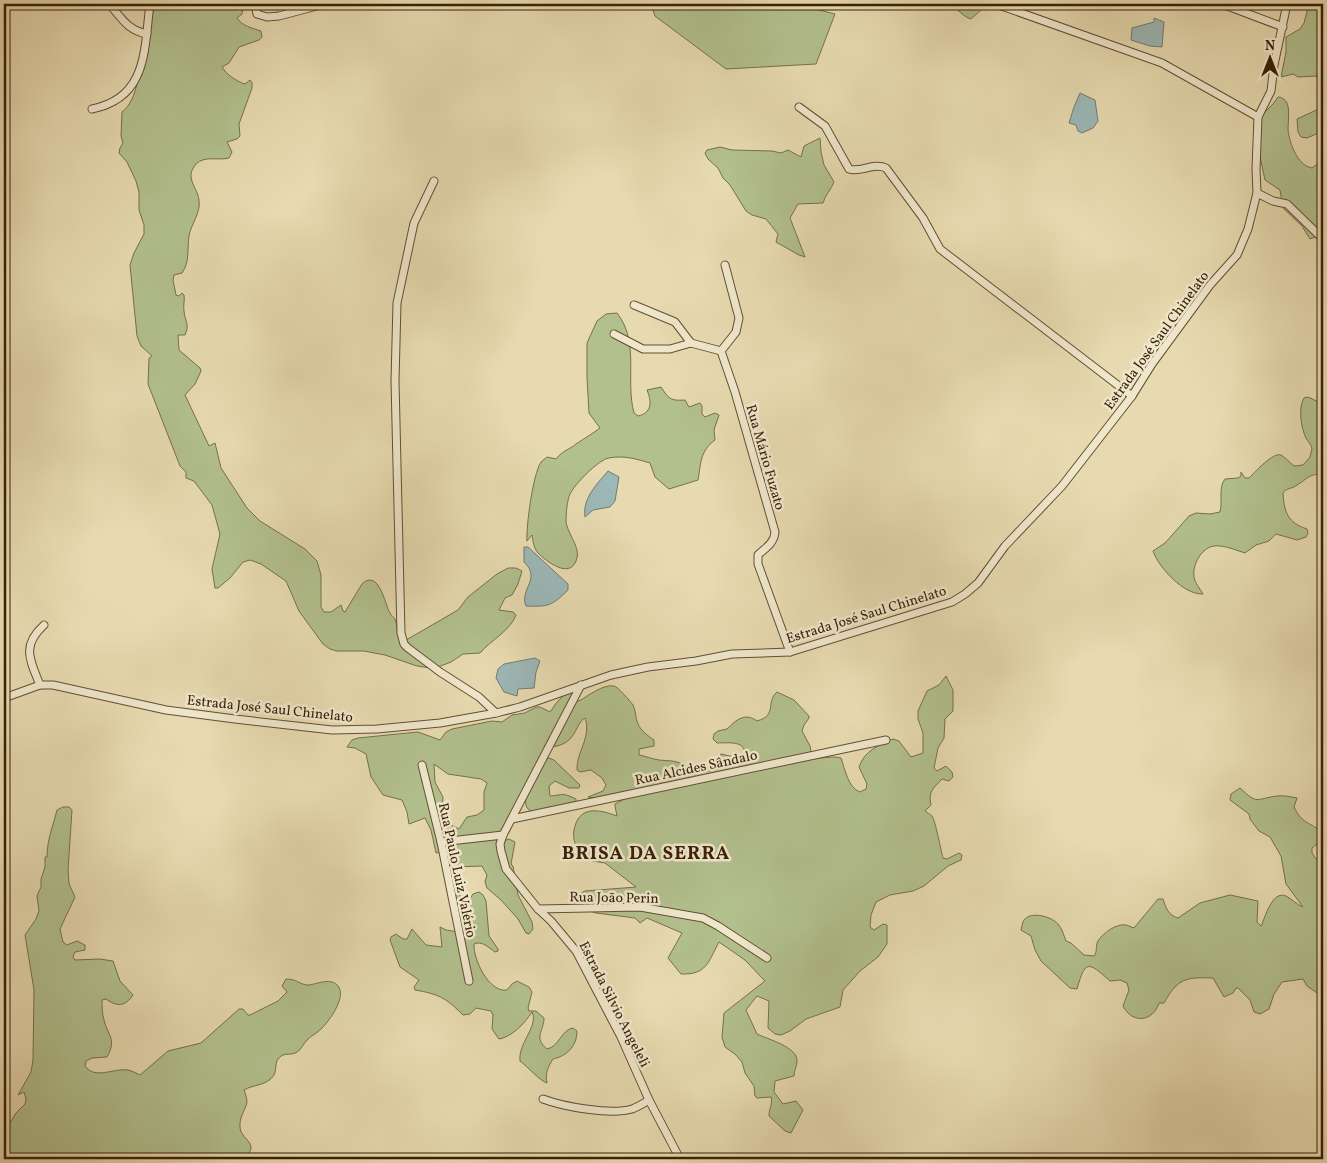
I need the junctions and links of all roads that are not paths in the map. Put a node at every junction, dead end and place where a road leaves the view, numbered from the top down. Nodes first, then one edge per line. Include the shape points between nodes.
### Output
1 (109, 4) edge
2 (150, 4) edge
3 (255, 4) edge
4 (324, 4) edge
5 (996, 4) edge
6 (1222, 4) edge
7 (1287, 4) edge
8 (1283, 27) junction
9 (147, 34) junction
10 (799, 107) dead end
11 (92, 109) dead end
12 (1258, 117) junction
13 (434, 181) dead end
14 (1257, 194) junction
15 (1323, 239) edge
16 (725, 265) dead end
17 (634, 305) dead end
18 (614, 334) dead end
19 (691, 343) junction
20 (721, 350) junction
21 (1132, 396) junction
22 (44, 625) dead end
23 (790, 652) junction
24 (40, 685) junction
25 (581, 685) junction
26 (4, 698) edge
27 (496, 713) junction
28 (886, 740) dead end
29 (422, 765) dead end
30 (512, 819) junction
31 (503, 835) junction
32 (441, 842) junction
33 (538, 909) junction
34 (767, 958) dead end
35 (469, 981) dead end
36 (544, 1099) dead end
37 (650, 1100) junction
38 (680, 1159) edge

1 - 9 street via 126,26
2 - 9 street
3 - 4 street via 257,14 267,17
5 - 12 street via 1162,63
6 - 8 street
7 - 8 street, Estrada José Saul Chinelato
8 - 12 street, Estrada José Saul Chinelato via 1271,91
9 - 11 street via 136,82 124,95 106,106
10 - 21 street via 825,126 849,169 886,168 923,218 940,249
12 - 14 street, Estrada José Saul Chinelato
13 - 27 street via 414,224 397,303 395,381 401,633 408,648 479,697
14 - 15 street via 1287,204
14 - 21 street, Estrada José Saul Chinelato via 1237,255 1210,285
16 - 20 street via 739,318 736,332
17 - 19 street via 675,322
18 - 19 street via 644,349 670,350
19 - 20 street
20 - 23 street, Rua Mário Fuzato via 775,532 770,544 758,555 758,564
21 - 23 street, Estrada José Saul Chinelato via 1062,486 1005,546 978,583 964,594 952,602
22 - 24 street via 28,649
23 - 25 street, Estrada José Saul Chinelato via 732,654 648,667
24 - 26 street, Estrada José Saul Chinelato
24 - 27 street, Estrada José Saul Chinelato via 63,686 166,710 332,730 431,724
25 - 27 street, Estrada José Saul Chinelato
25 - 30 street, Estrada Silvio Angeleli
28 - 30 street, Rua Alcides Sândalo
29 - 32 street, Rua Paulo Luiz Valério
30 - 31 street, Estrada Silvio Angeleli
31 - 32 street
31 - 33 street, Estrada Silvio Angeleli via 500,844 506,869
32 - 35 street, Rua Paulo Luiz Valério
33 - 34 street, Rua João Perin via 640,908 704,918
33 - 37 street, Estrada Silvio Angeleli via 576,950
36 - 37 street via 570,1107 612,1110 632,1109
37 - 38 street, Estrada Silvio Angeleli

